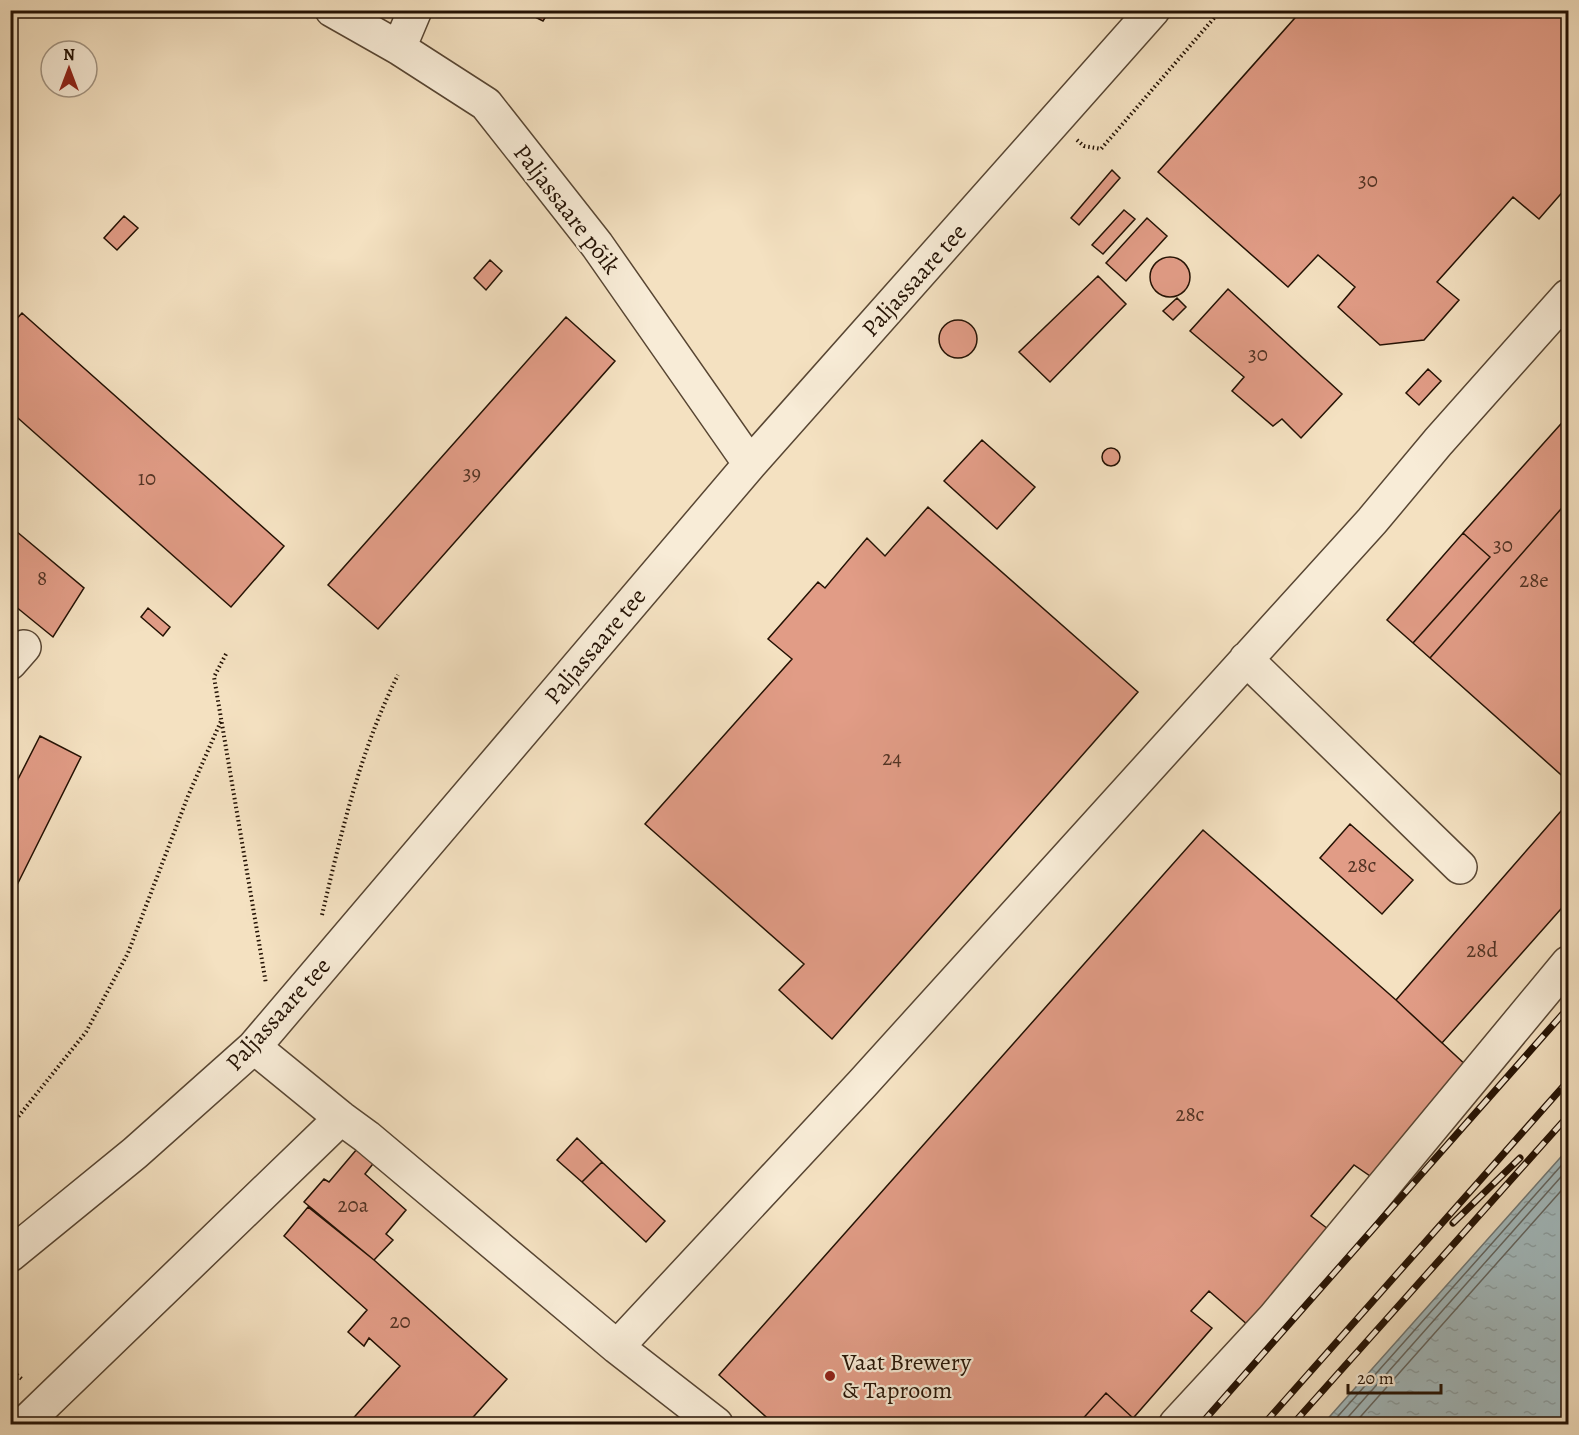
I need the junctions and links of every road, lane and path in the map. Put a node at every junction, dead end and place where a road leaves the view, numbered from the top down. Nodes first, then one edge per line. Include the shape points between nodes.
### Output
1 (332, 10) edge
2 (415, 10) edge
3 (1154, 10) edge
4 (1221, 10) edge
5 (399, 48) junction
6 (1055, 121) junction
7 (1569, 296) edge
8 (750, 464) junction
9 (226, 654) dead end
10 (1246, 659) junction
11 (398, 675) dead end
12 (221, 721) junction
13 (1460, 867) dead end
14 (321, 919) dead end
15 (1569, 963) edge
16 (267, 987) dead end
17 (254, 1047) junction
18 (341, 1118) junction
19 (10, 1127) edge
20 (10, 1255) edge
21 (617, 1347) junction
22 (24, 1425) edge
23 (716, 1425) edge
24 (1176, 1425) edge

1 - 5 street, Paljassaare põik
2 - 5 street
3 - 6 street, Paljassaare tee
4 - 6 path via 1101,149 1084,146
5 - 8 street, Paljassaare põik via 486,104 597,245
6 - 8 street, Paljassaare tee
7 - 10 street
8 - 17 street, Paljassaare tee
9 - 12 path via 214,677
10 - 13 street
10 - 21 street via 862,1084
11 - 14 path via 382,706 344,820
12 - 16 path
12 - 19 path via 128,953 86,1032
15 - 24 street via 1274,1318
17 - 18 street
17 - 20 street, Paljassaare tee via 135,1154
18 - 21 street
18 - 22 street
21 - 23 street

